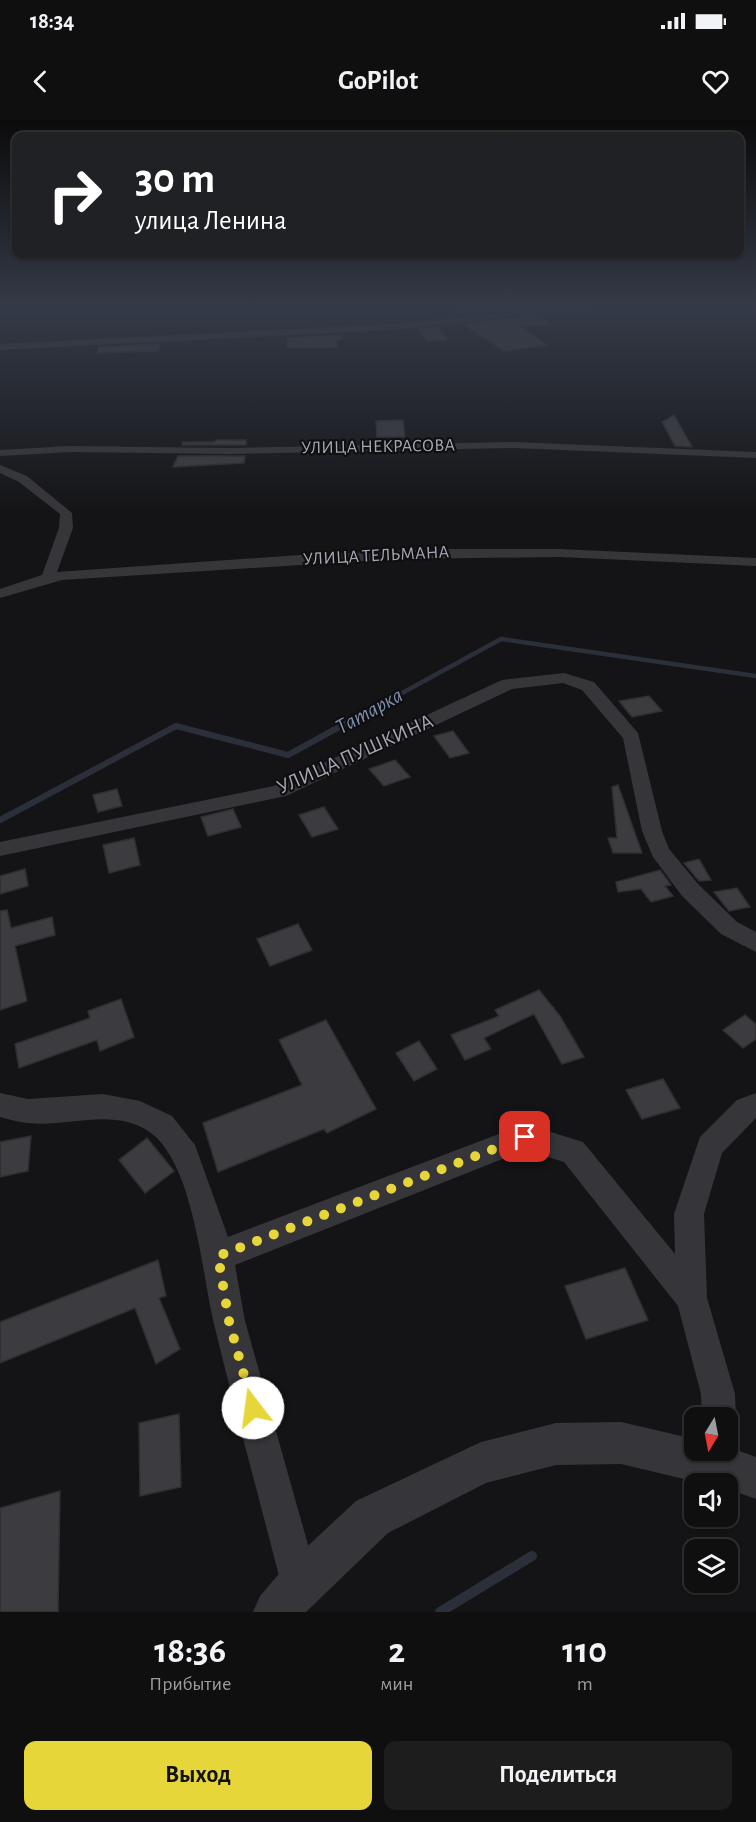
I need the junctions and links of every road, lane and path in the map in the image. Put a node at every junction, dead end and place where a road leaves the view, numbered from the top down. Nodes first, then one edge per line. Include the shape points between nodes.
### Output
1 (0, 453) edge
2 (756, 455) edge
3 (0, 469) edge
4 (756, 562) edge
5 (48, 578) junction
6 (0, 594) edge
7 (0, 849) edge
8 (756, 943) edge
9 (0, 1105) edge
10 (756, 1105) edge
11 (218, 1256) junction
12 (691, 1298) junction
13 (719, 1407) edge
14 (733, 1465) edge
15 (288, 1598) edge

1 - 2 street, УЛИЦА НЕКРАСОВА via 514,445
3 - 5 street via 23,478 66,513 66,528
4 - 5 street, УЛИЦА ТЕЛЬМАНА via 616,554 444,553 224,563
5 - 6 street, УЛИЦА ТЕЛЬМАНА
7 - 8 street, УЛИЦА ПУШКИНА via 279,791 508,684 564,678 588,686 632,737 660,852 690,890 729,928
9 - 11 street via 28,1111 103,1106 140,1113 162,1125 185,1154
10 - 12 street via 746,1109 710,1146 689,1214
11 - 12 street via 525,1137 573,1151
11 - 15 street
12 - 13 street
14 - 15 street via 621,1443 556,1444 481,1463 372,1517

